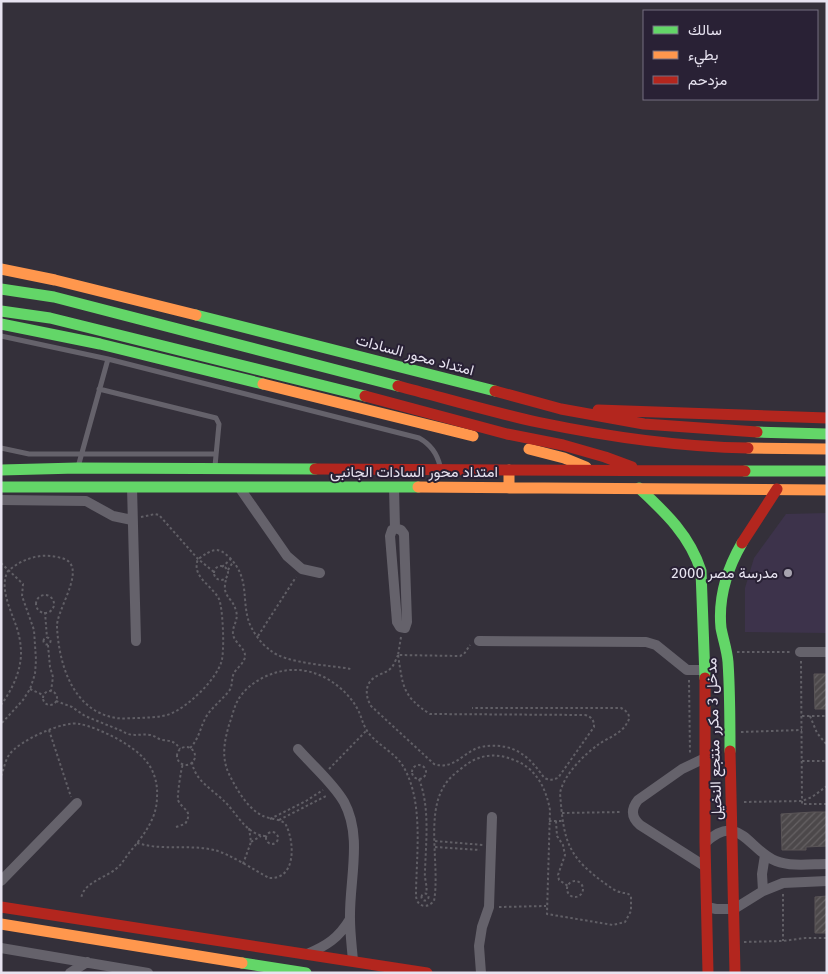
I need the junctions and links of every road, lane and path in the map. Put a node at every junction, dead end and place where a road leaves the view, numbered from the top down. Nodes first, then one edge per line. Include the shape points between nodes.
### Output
1 (1, 269) edge
2 (1, 290) edge
3 (1, 311) edge
4 (1, 324) edge
5 (1, 336) edge
6 (108, 359) junction
7 (99, 389) junction
8 (561, 410) junction
9 (827, 418) edge
10 (827, 434) edge
11 (1, 448) edge
12 (827, 449) edge
13 (81, 453) junction
14 (216, 454) junction
15 (77, 468) junction
16 (214, 469) junction
17 (1, 470) edge
18 (440, 470) junction
19 (509, 470) junction
20 (594, 471) junction
21 (642, 471) junction
22 (827, 472) edge
23 (132, 486) junction
24 (1, 487) edge
25 (238, 487) junction
26 (394, 487) junction
27 (509, 488) junction
28 (639, 488) junction
29 (777, 489) junction
30 (827, 490) edge
31 (1, 500) edge
32 (132, 520) junction
33 (1, 563) edge
34 (222, 567) junction
35 (302, 569) junction
36 (227, 571) junction
37 (214, 572) junction
38 (320, 573) dead end
39 (227, 576) junction
40 (703, 608) junction
41 (721, 608) junction
42 (45, 612) junction
43 (402, 628) joint
44 (258, 636) dead end
45 (47, 638) junction
46 (136, 641) dead end
47 (479, 641) joint
48 (48, 645) junction
49 (727, 652) junction
50 (800, 652) junction
51 (827, 652) edge
52 (398, 655) junction
53 (682, 667) junction
54 (705, 670) junction
55 (30, 689) junction
56 (51, 691) junction
57 (43, 695) junction
58 (56, 701) junction
59 (472, 708) dead end
60 (801, 716) junction
61 (810, 716) junction
62 (827, 716) edge
63 (1, 724) edge
64 (49, 730) junction
65 (802, 730) junction
66 (366, 731) junction
67 (730, 733) junction
68 (827, 745) edge
69 (190, 748) junction
70 (180, 749) junction
71 (298, 749) dead end
72 (704, 758) junction
73 (827, 761) edge
74 (192, 762) junction
75 (802, 762) junction
76 (183, 764) junction
77 (690, 764) junction
78 (1, 776) edge
79 (322, 776) junction
80 (419, 779) junction
81 (827, 786) edge
82 (334, 788) junction
83 (306, 801) junction
84 (802, 801) junction
85 (731, 802) junction
86 (77, 803) joint
87 (827, 804) edge
88 (308, 805) junction
89 (632, 812) junction
90 (562, 813) junction
91 (492, 817) dead end
92 (270, 819) junction
93 (278, 820) junction
94 (548, 821) junction
95 (556, 821) junction
96 (562, 821) junction
97 (176, 827) dead end
98 (249, 828) junction
99 (733, 831) junction
100 (262, 836) junction
101 (266, 836) junction
102 (435, 841) junction
103 (251, 842) junction
104 (138, 843) junction
105 (705, 843) junction
106 (435, 847) junction
107 (491, 848) junction
108 (765, 855) junction
109 (243, 864) junction
110 (827, 864) edge
111 (706, 867) junction
112 (1, 881) edge
113 (827, 881) edge
114 (783, 883) junction
115 (568, 886) junction
116 (763, 892) junction
117 (426, 894) junction
118 (81, 899) dead end
119 (425, 901) junction
120 (546, 906) junction
121 (1, 907) edge
122 (424, 907) junction
123 (489, 907) junction
124 (707, 907) junction
125 (734, 909) junction
126 (61, 916) junction
127 (350, 920) junction
128 (1, 924) edge
129 (58, 934) junction
130 (827, 938) edge
131 (784, 941) junction
132 (734, 942) junction
133 (1, 948) edge
134 (306, 954) junction
135 (87, 962) junction
136 (353, 962) junction
137 (274, 970) edge
138 (70, 973) edge
139 (148, 973) edge
140 (306, 973) edge
141 (426, 973) edge
142 (481, 973) edge
143 (708, 973) edge
144 (735, 973) edge

1 - 8 main road, امتداد محور السادات via 412,369
2 - 12 main road via 54,297 537,422 626,437 736,448
3 - 21 main road via 50,318 367,396 605,457
4 - 20 main road via 100,344 551,455
5 - 6 lane
6 - 7 lane
6 - 18 lane via 419,438 435,452
7 - 13 lane
7 - 14 lane via 214,416 219,424
8 - 9 main road
8 - 10 main road, امتداد محور السادات via 644,424
11 - 13 lane via 29,454
13 - 14 lane
13 - 15 lane
14 - 16 lane
15 - 16 main road
15 - 17 main road
16 - 18 main road
18 - 19 main road
19 - 20 main road
19 - 27 main road
20 - 21 main road
21 - 22 main road
23 - 24 main road, امتداد محور السادات الجانبى
23 - 25 main road, امتداد محور السادات الجانبى
23 - 32 street
25 - 26 main road, امتداد محور السادات الجانبى
25 - 35 street via 283,550
26 - 27 main road, امتداد محور السادات الجانبى
26 - 43 street via 395,528 404,534 408,622
27 - 28 main road, امتداد محور السادات الجانبى
28 - 29 main road, امتداد محور السادات الجانبى
28 - 40 main road via 668,515 690,544 698,560
29 - 30 main road, امتداد محور السادات الجانبى
29 - 41 main road, مدخل 3 مكرر منتجع النخيل via 734,555 726,574
31 - 32 street via 86,501 113,516
32 - 37 path via 159,515
32 - 46 street
33 - 55 path via 23,584 22,596 34,630 36,660
34 - 36 path
34 - 36 path via 232,560
34 - 37 path
35 - 38 street
35 - 44 path
36 - 39 path
37 - 39 path via 217,579
39 - 69 path via 225,592 237,615 233,634 245,656 233,675 229,691 212,707
40 - 41 main road
40 - 54 main road
41 - 49 main road, مدخل 3 مكرر منتجع النخيل via 722,634
42 - 42 path via 53,609 54,601 49,595 36,599 35,606 40,612
42 - 45 path
43 - 52 path
45 - 48 path via 50,641
45 - 48 path via 44,642
47 - 52 path via 473,642 460,656
47 - 53 street via 646,642
48 - 56 path via 53,677
49 - 50 path
49 - 67 main road, مدخل 3 مكرر منتجع النخيل
50 - 51 street
50 - 60 path
52 - 52 path via 390,670 370,681 366,698 370,706 434,764 453,764 477,748 506,747 531,760 543,777 553,780 558,778 594,727 594,721 585,715 430,714 411,699 404,688
53 - 54 street
53 - 77 path via 688,678
54 - 72 main road
55 - 57 path
55 - 63 path
56 - 57 path
56 - 58 path via 56,695
57 - 58 path via 45,704 51,705
58 - 70 path via 127,734 169,740
59 - 90 path via 626,710 628,722 580,762 561,786
60 - 61 path
60 - 65 path
61 - 62 path
61 - 68 path via 817,733
64 - 78 path via 21,743 9,754
64 - 86 path via 68,792
64 - 104 path via 79,723 112,736 145,759 152,771 158,796 152,821
65 - 67 path
65 - 75 path
66 - 79 path
66 - 92 path via 352,699 323,676 308,671 282,671 257,681 246,690 238,700 225,739 225,764 248,805
66 - 122 path via 402,764 413,792 417,821 416,901
67 - 85 main road, مدخل 3 مكرر منتجع النخيل
69 - 70 path
69 - 74 path via 194,755
70 - 76 path via 177,759
71 - 79 street
72 - 77 street
72 - 105 main road
73 - 75 path
74 - 76 path
74 - 98 path via 198,777
75 - 84 path
76 - 97 path via 177,797 188,815 185,824
77 - 89 street via 638,800
79 - 82 street
80 - 80 path via 426,773 424,767 416,765 412,770 413,776
80 - 117 path via 426,806
81 - 84 path
82 - 83 path
82 - 88 path
82 - 127 street via 348,811 353,838
83 - 88 path
83 - 92 path
84 - 85 path
84 - 87 path via 802,804
85 - 99 main road, مدخل 3 مكرر منتجع النخيل
86 - 112 street
88 - 93 path
89 - 90 path
89 - 111 street via 640,825
90 - 96 path
91 - 107 street
92 - 93 path
93 - 109 path via 286,824 291,843 289,869 278,879 269,878
94 - 95 path
94 - 102 path via 548,798 537,777 507,757 485,755 462,768 443,787 436,807
94 - 120 path
95 - 96 path
95 - 115 path via 557,836 565,855 558,875 559,880
96 - 120 path via 568,842 579,862 619,892 629,894 631,910 625,922 613,925 547,914
98 - 100 path
98 - 103 path
99 - 105 street via 717,834
99 - 108 street via 743,834
99 - 125 main road, مدخل 3 مكرر منتجع النخيل
100 - 101 path
100 - 103 path
101 - 101 path via 266,841 271,844 278,840 273,832
102 - 106 path
102 - 107 path
103 - 109 path
104 - 109 path via 162,848 215,850
104 - 118 path via 117,868 86,888
105 - 111 main road
106 - 107 path
106 - 122 path via 434,901
107 - 123 street
108 - 110 street via 783,863
108 - 116 street
111 - 124 main road
113 - 114 street
114 - 116 street
114 - 131 path
115 - 115 path via 572,896 578,897 583,890 577,882
116 - 125 street
117 - 119 path via 428,899
117 - 119 path via 422,897
119 - 122 path
120 - 123 path
121 - 126 main road
123 - 142 street via 480,937
124 - 125 street
124 - 143 main road
125 - 132 main road, مدخل 3 مكرر منتجع النخيل
126 - 129 main road
126 - 134 main road
127 - 134 street via 344,930 324,947
127 - 136 street
128 - 129 main road
129 - 137 main road
130 - 131 path
131 - 132 path
132 - 144 main road, مدخل 3 مكرر منتجع النخيل
133 - 135 street
134 - 136 main road
135 - 138 street
135 - 139 street
136 - 141 main road
137 - 140 main road

